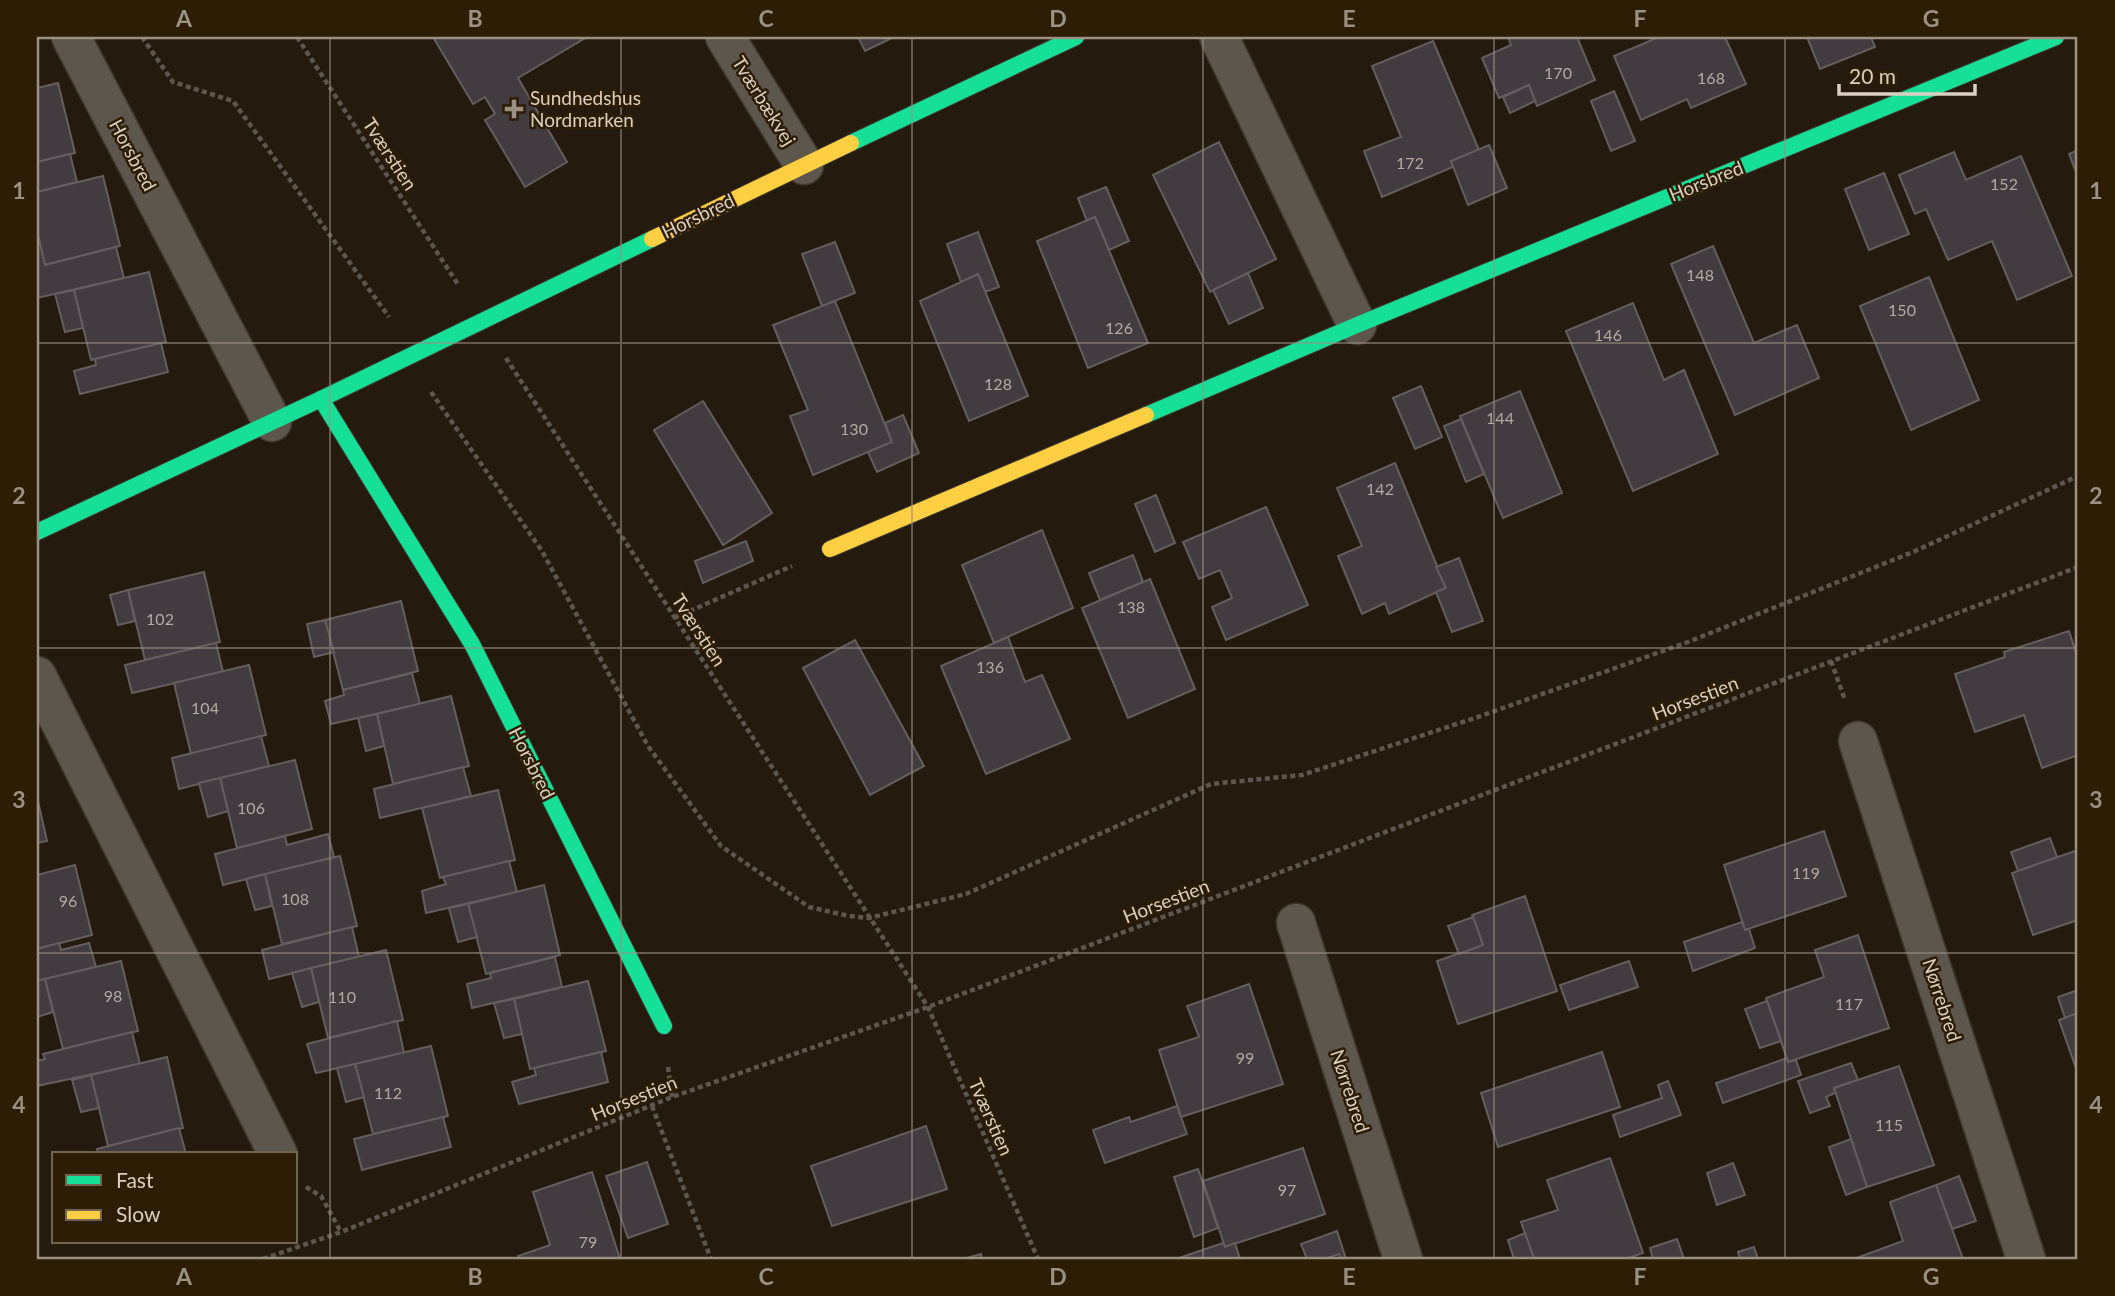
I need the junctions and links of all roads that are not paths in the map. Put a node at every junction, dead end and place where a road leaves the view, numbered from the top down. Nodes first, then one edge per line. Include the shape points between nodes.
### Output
1 (71, 37) edge
2 (725, 37) edge
3 (1076, 37) edge
4 (1219, 37) edge
5 (2056, 37) edge
6 (804, 165) junction
7 (1356, 325) junction
8 (321, 399) junction
9 (272, 422) junction
10 (37, 532) edge
11 (830, 549) road end
12 (37, 676) edge
13 (1858, 741) dead end
14 (1296, 923) dead end
15 (664, 1026) dead end
16 (277, 1152) edge
17 (1403, 1259) edge
18 (2026, 1259) edge

1 - 9 street, Horsbred
2 - 6 street, Tværbækvej
3 - 6 street, Horsbred
4 - 7 street
5 - 7 street, Horsbred
6 - 8 street, Horsbred
7 - 11 street, Horsbred
8 - 9 street, Horsbred
8 - 15 street, Horsbred via 472,644
9 - 10 street, Horsbred
12 - 16 street
13 - 18 street, Nørrebred
14 - 17 street, Nørrebred

